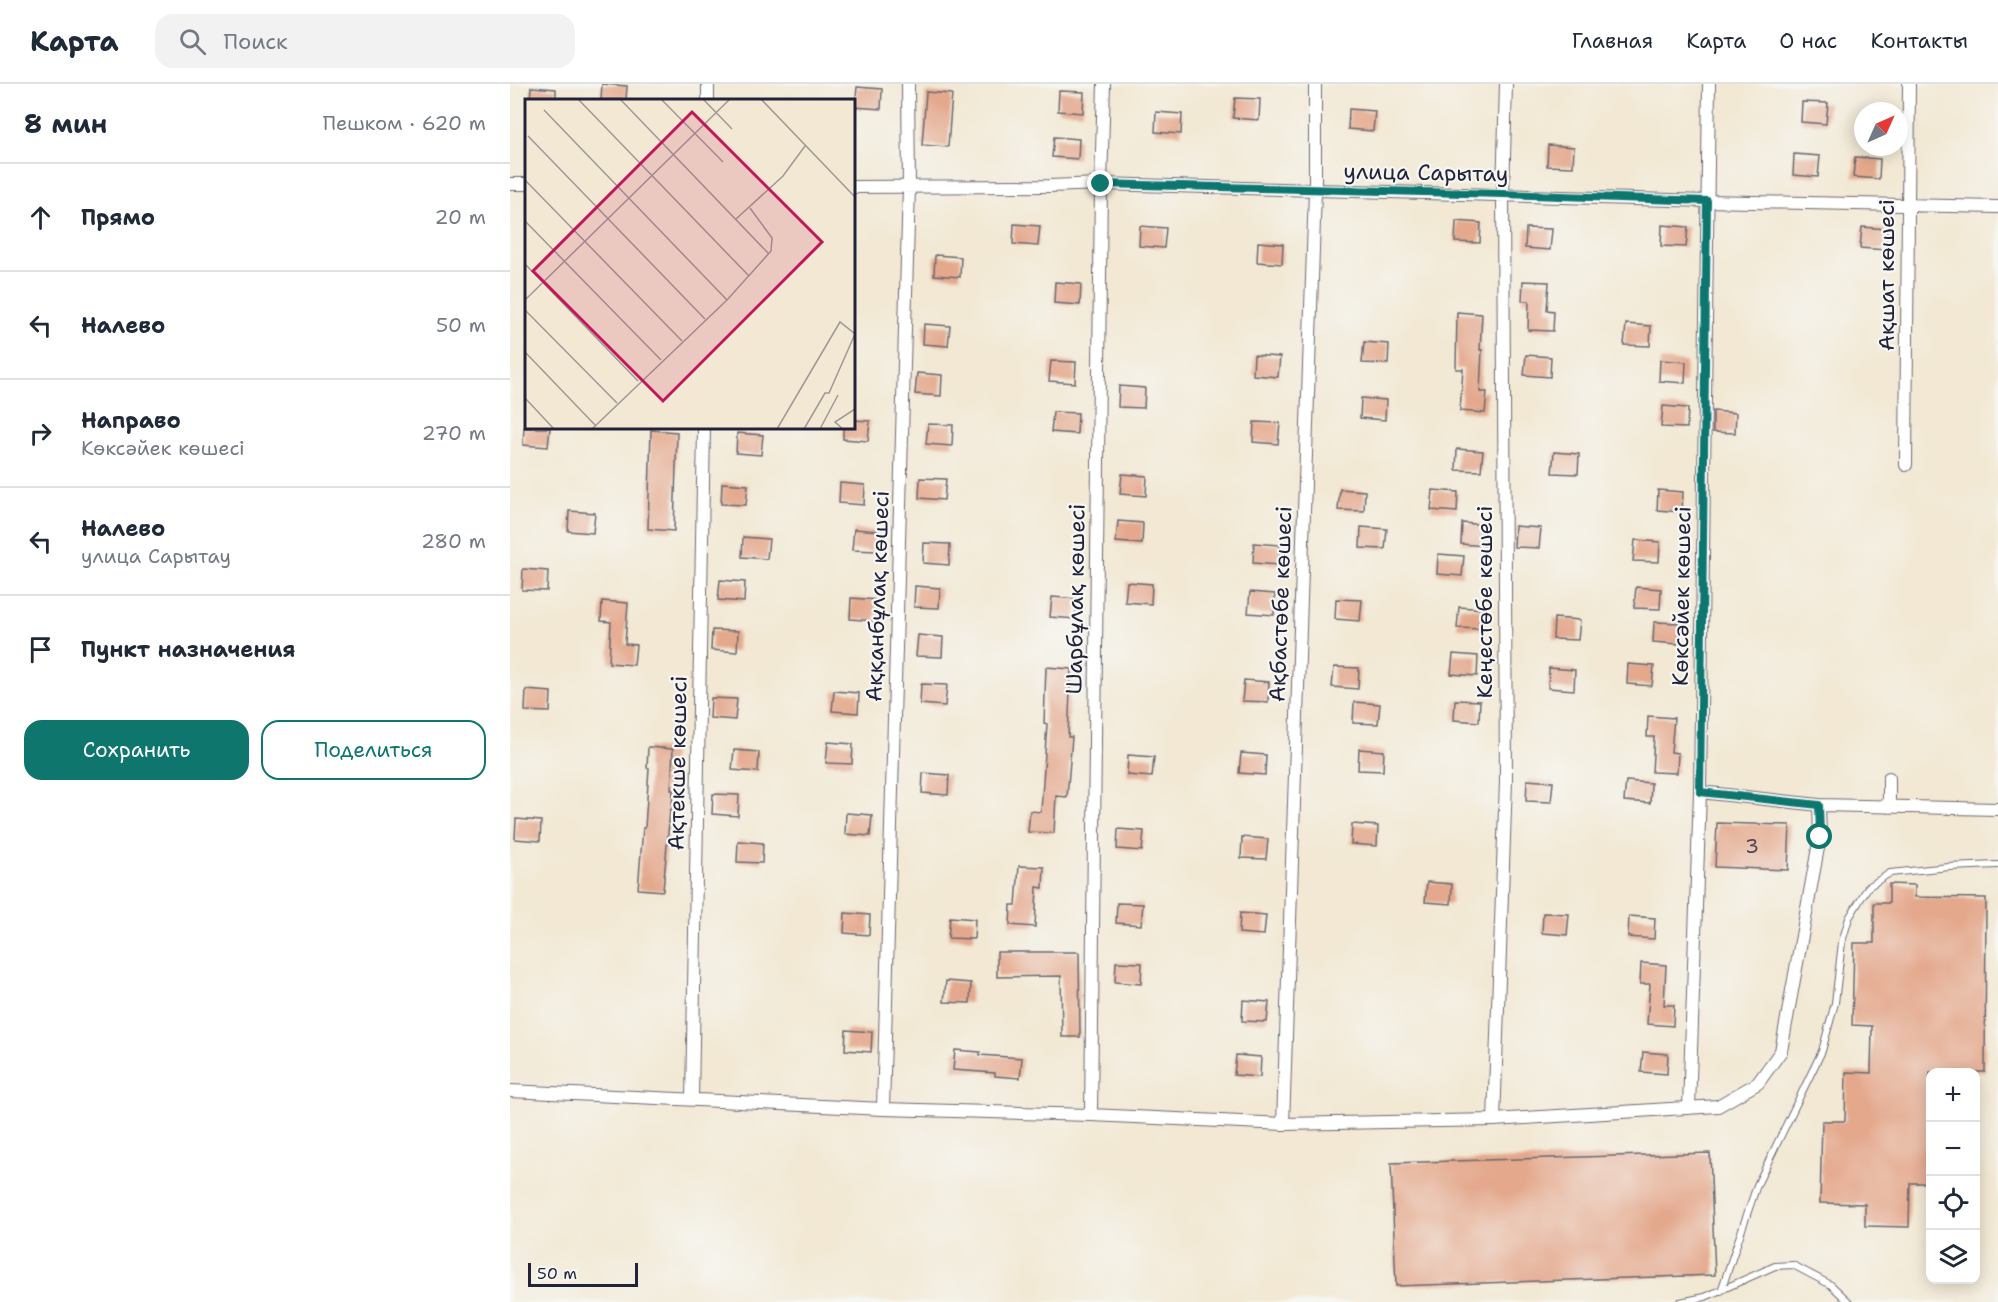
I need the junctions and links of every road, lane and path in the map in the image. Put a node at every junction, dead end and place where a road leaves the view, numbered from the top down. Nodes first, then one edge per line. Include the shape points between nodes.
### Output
1 (908, 84) edge
2 (1104, 84) edge
3 (1315, 84) edge
4 (1506, 84) edge
5 (1709, 84) edge
6 (1909, 84) edge
7 (1101, 184) junction
8 (855, 187) edge
9 (909, 187) junction
10 (1315, 190) junction
11 (1503, 194) junction
12 (1707, 201) junction
13 (1907, 205) junction
14 (1998, 207) edge
15 (704, 429) edge
16 (1906, 465) dead end
17 (1889, 778) dead end
18 (1700, 792) junction
19 (1819, 805) junction
20 (1889, 807) junction
21 (1998, 809) edge
22 (1998, 865) edge
23 (510, 1091) edge
24 (692, 1099) junction
25 (1689, 1108) junction
26 (883, 1109) junction
27 (1091, 1115) junction
28 (1494, 1120) junction
29 (1283, 1124) junction
30 (1721, 1291) junction
31 (1680, 1302) edge
32 (1849, 1302) edge

1 - 9 street, Аққанбұлақ көшесі
2 - 7 street, Шарбұлақ көшесі
3 - 10 street, Ақбастөбе көшесі
4 - 11 street, Кеңестөбе көшесі
5 - 12 street, Көксәйек көшесі
6 - 13 street, Ақшат көшесі
7 - 9 street, улица Сарытау
7 - 10 street, улица Сарытау
7 - 27 street, Шарбұлақ көшесі
8 - 9 street, улица Сарытау
9 - 26 street, Аққанбұлақ көшесі
10 - 11 street, улица Сарытау
10 - 29 street, Ақбастөбе көшесі
11 - 12 street, улица Сарытау
11 - 28 street, Кеңестөбе көшесі via 1506,781
12 - 13 street, улица Сарытау
12 - 18 street, Көксәйек көшесі
13 - 14 street, улица Сарытау
13 - 16 street, Ақшат көшесі
15 - 24 street, Ақтекше көшесі
17 - 20 street
18 - 19 street
18 - 25 street, Көксәйек көшесі
19 - 20 street
19 - 25 street via 1820,837 1781,1051 1758,1083 1718,1106
20 - 21 street
22 - 30 lane via 1890,873 1868,887 1849,918 1842,942 1835,1003 1822,1051 1757,1185
23 - 24 street
24 - 26 street
25 - 28 street
26 - 27 street
27 - 29 street
28 - 29 street
30 - 31 lane
30 - 32 lane via 1775,1266 1792,1264 1831,1285

